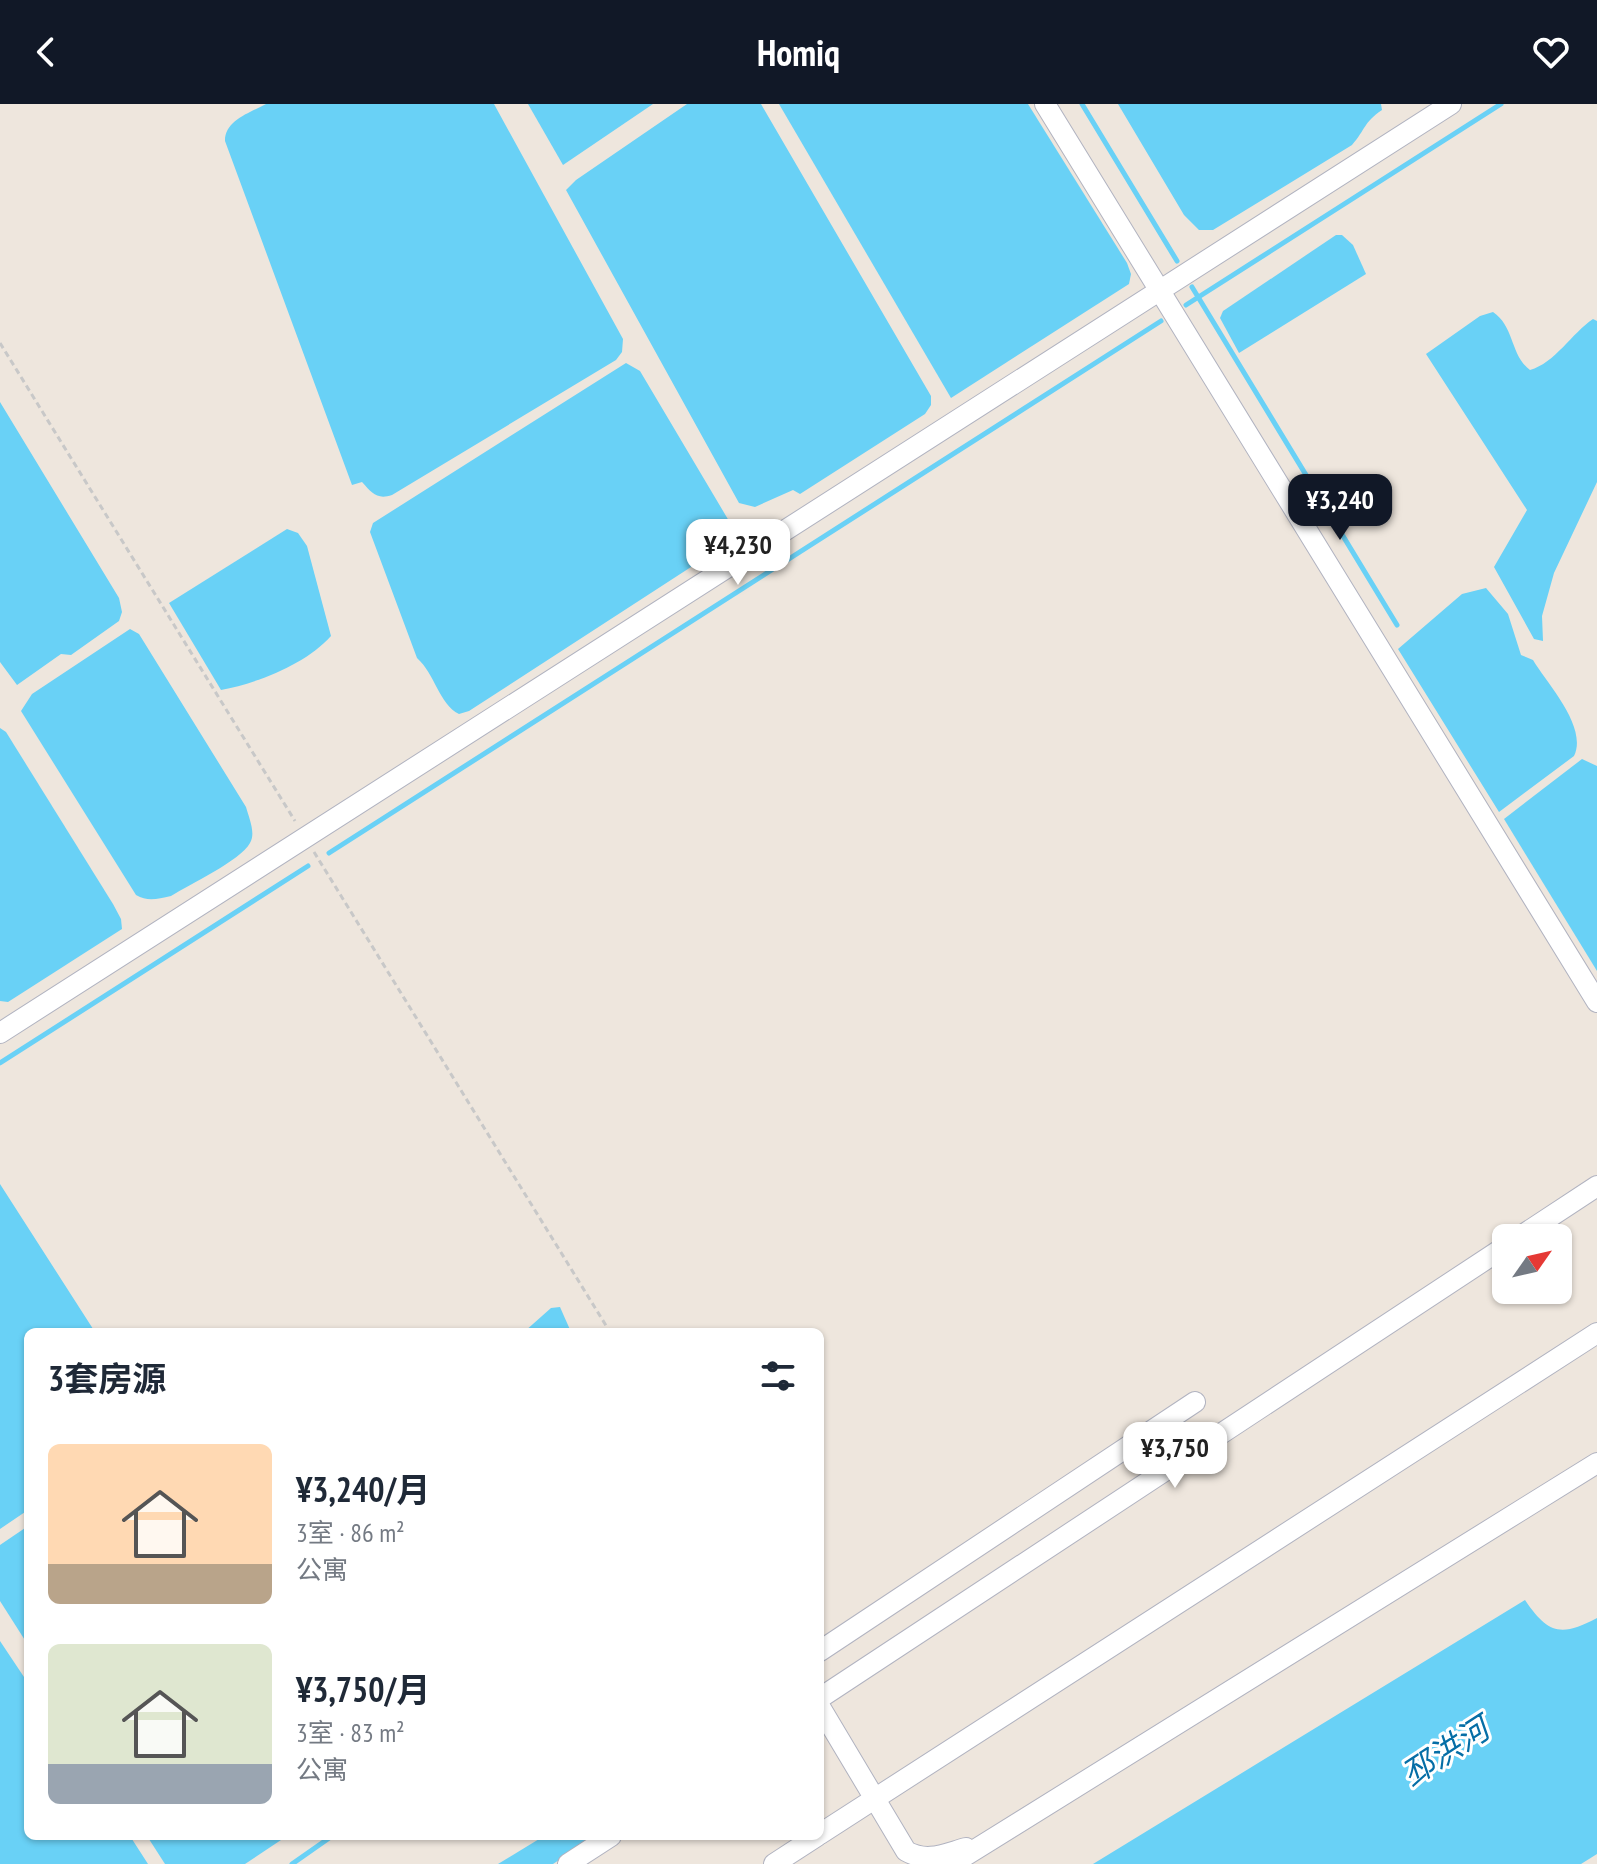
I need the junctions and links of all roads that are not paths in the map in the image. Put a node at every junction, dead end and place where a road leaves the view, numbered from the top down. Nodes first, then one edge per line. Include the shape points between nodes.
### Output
1 (1045, 104) edge
2 (1451, 104) edge
3 (1159, 290) junction
4 (1597, 1002) edge
5 (0, 1033) edge
6 (1597, 1186) edge
7 (1539, 1224) edge
8 (1492, 1255) edge
9 (1597, 1333) edge
10 (1195, 1402) dead end
11 (1597, 1463) edge
12 (824, 1648) edge
13 (824, 1695) edge
14 (824, 1714) edge
15 (873, 1799) junction
16 (824, 1831) edge
17 (605, 1840) edge
18 (810, 1840) edge
19 (989, 1841) junction
20 (918, 1861) edge
21 (568, 1864) edge
22 (774, 1864) edge
23 (952, 1864) edge

1 - 3 street
2 - 3 street
3 - 4 street
3 - 5 street
6 - 7 street
8 - 13 street
9 - 15 street
10 - 12 street
11 - 19 street
14 - 15 street
15 - 16 street
15 - 20 street
17 - 21 street
18 - 22 street
19 - 20 street
19 - 23 street

